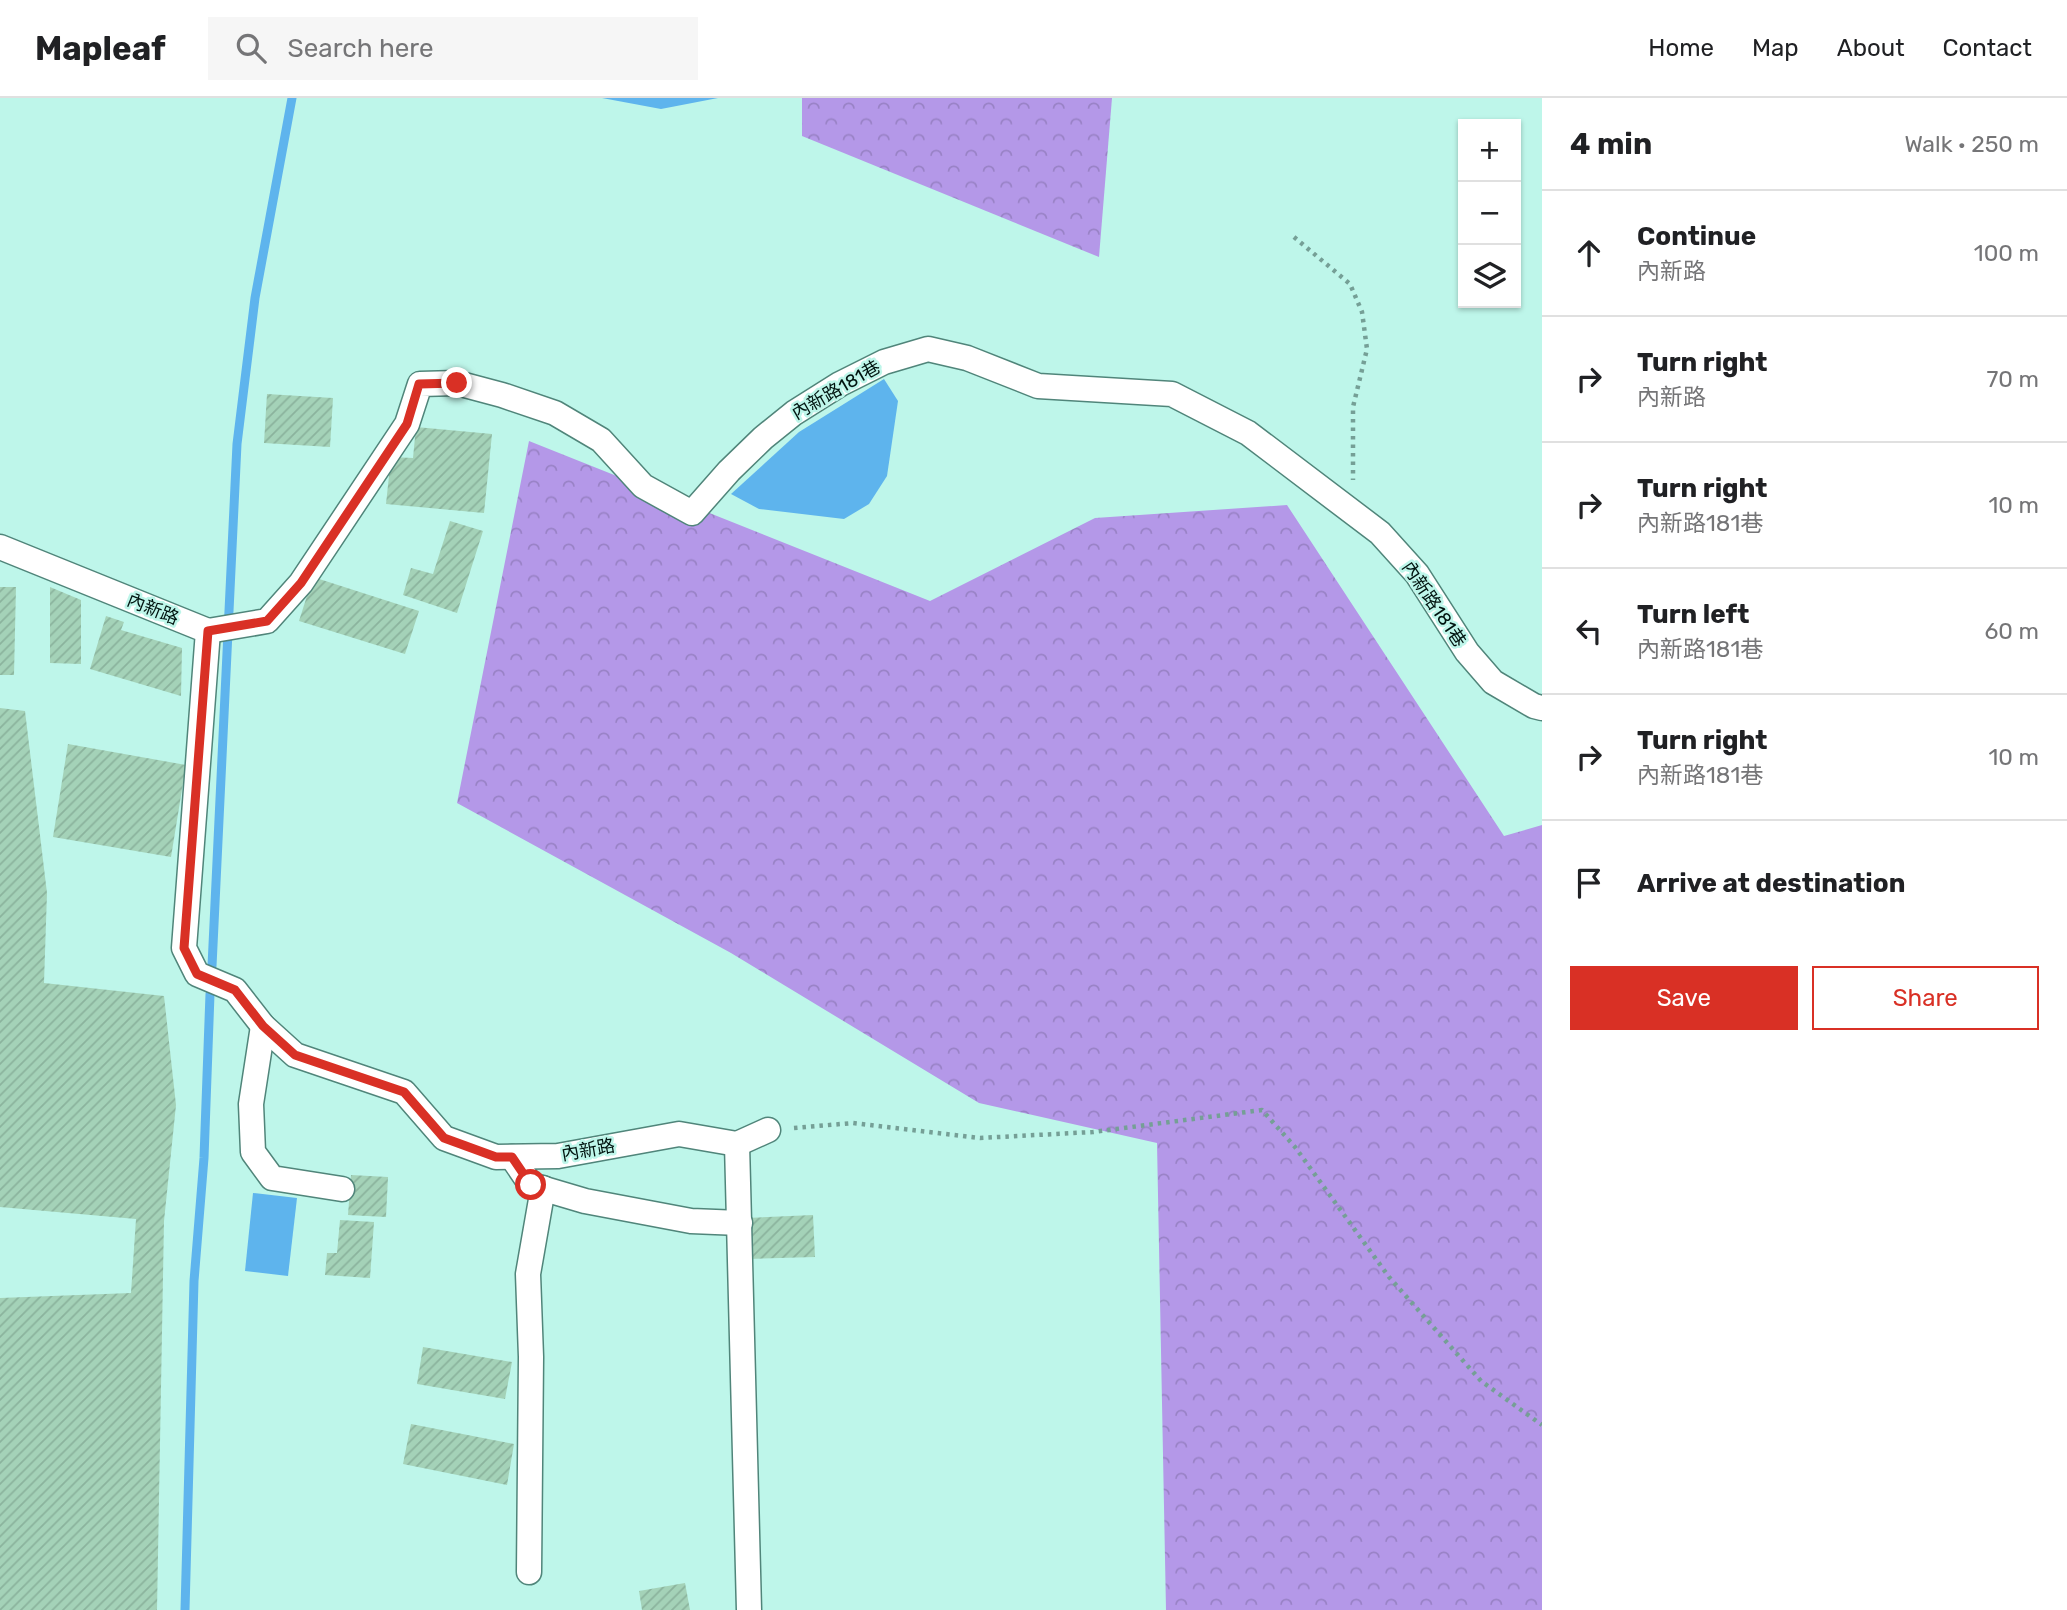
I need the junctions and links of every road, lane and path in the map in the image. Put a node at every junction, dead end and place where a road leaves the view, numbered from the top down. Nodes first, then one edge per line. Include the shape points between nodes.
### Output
1 (1294, 237) dead end
2 (1354, 512) junction
3 (0, 547) edge
4 (208, 631) junction
5 (1542, 708) edge
6 (263, 1026) junction
7 (768, 1130) joint
8 (737, 1144) junction
9 (512, 1157) junction
10 (542, 1188) junction
11 (342, 1189) dead end
12 (740, 1223) junction
13 (1542, 1425) edge
14 (529, 1572) dead end
15 (749, 1610) edge

1 - 2 path via 1350,284 1362,312 1367,349 1353,407
2 - 4 street, 內新路181巷 via 1248,433 1172,394 1038,386 967,358 928,349 884,362 794,413 729,471 692,513 643,486 601,440 555,413 457,383 419,384 407,424 301,583 267,621
2 - 5 street, 內新路181巷 via 1417,574 1467,652 1493,682
3 - 4 street, 內新路
4 - 6 street, 內新路 via 184,948 197,974 235,990
6 - 9 street, 內新路 via 295,1055 404,1092 444,1138 496,1157
6 - 11 street via 251,1104 253,1152 272,1178
7 - 8 street
7 - 13 path via 853,1123 980,1139 1093,1132 1262,1110 1295,1147 1389,1277 1481,1381
8 - 9 street, 內新路 via 679,1134 558,1157
8 - 12 street
9 - 10 street via 531,1185
10 - 12 street via 678,1218
10 - 14 street via 527,1274
12 - 15 street

